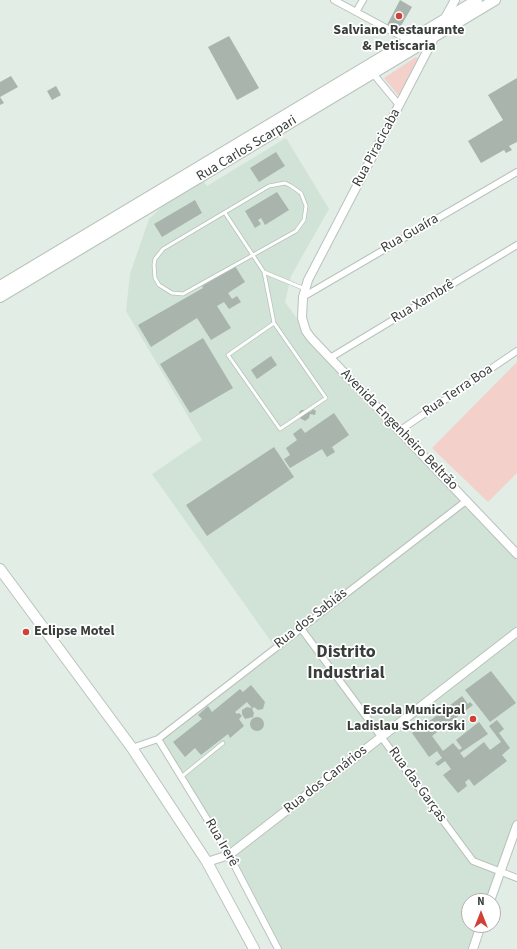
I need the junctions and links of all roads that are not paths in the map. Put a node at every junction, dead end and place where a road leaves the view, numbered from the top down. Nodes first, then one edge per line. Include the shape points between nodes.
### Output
1 (334, 0) edge
2 (363, 0) edge
3 (455, 0) edge
4 (477, 0) edge
5 (495, 0) edge
6 (356, 12) junction
7 (443, 21) junction
8 (435, 36) junction
9 (410, 41) junction
10 (370, 70) junction
11 (399, 105) junction
12 (304, 110) junction
13 (517, 172) edge
14 (225, 213) junction
15 (517, 245) edge
16 (253, 255) junction
17 (264, 272) junction
18 (0, 286) edge
19 (304, 293) junction
20 (0, 297) edge
21 (274, 323) junction
22 (517, 350) edge
23 (330, 358) junction
24 (399, 431) junction
25 (466, 501) junction
26 (517, 554) edge
27 (0, 569) edge
28 (300, 627) junction
29 (517, 632) edge
30 (381, 737) junction
31 (158, 739) junction
32 (224, 743) dead end
33 (132, 748) junction
34 (181, 777) junction
35 (517, 825) edge
36 (229, 855) junction
37 (207, 862) junction
38 (500, 872) junction
39 (517, 878) edge
40 (493, 893) edge
41 (478, 933) edge
42 (254, 949) edge
43 (278, 949) edge
44 (473, 949) edge

1 - 6 street
2 - 6 street
3 - 7 street, Rua Piracicaba
4 - 7 main road, Rua Carlos Scarpari
5 - 8 main road, Rua Carlos Scarpari
6 - 9 street
7 - 8 street, Rua Piracicaba
7 - 9 main road, Rua Carlos Scarpari
8 - 10 main road, Rua Carlos Scarpari
8 - 11 street, Rua Piracicaba
9 - 10 main road, Rua Carlos Scarpari
10 - 11 street
10 - 12 main road, Rua Carlos Scarpari
11 - 19 street, Rua Piracicaba via 308,280
12 - 18 main road, Rua Carlos Scarpari
12 - 20 main road, Rua Carlos Scarpari
13 - 19 street, Rua Guaíra
14 - 16 lane
14 - 16 lane via 269,186 285,183 296,188 304,200 306,214 302,225
14 - 16 lane via 159,253 153,271 159,285 172,293 183,294
15 - 23 street, Rua Xambrê
16 - 17 lane
17 - 19 lane
17 - 21 lane
19 - 23 street, Avenida Engenheiro Beltrão via 302,318 306,332
21 - 21 lane via 326,398 280,429 228,355
22 - 24 street, Rua Terra Boa
23 - 24 street, Avenida Engenheiro Beltrão
24 - 25 street, Avenida Engenheiro Beltrão
25 - 26 street, Avenida Engenheiro Beltrão
25 - 28 street, Rua dos Sabiás
27 - 33 main road
28 - 30 street, Rua das Garças
28 - 31 street, Rua dos Sabiás
29 - 30 street, Rua dos Canários
30 - 36 street, Rua dos Canários
30 - 38 street, Rua das Garças via 473,862
31 - 33 street, Rua dos Sabiás
31 - 34 street, Rua Irerê
32 - 34 lane
33 - 37 main road
34 - 36 street, Rua Irerê
35 - 38 street
36 - 37 street, Rua dos Canários
36 - 43 street, Rua Irerê
37 - 42 main road
38 - 39 street, Rua das Garças
38 - 40 street
41 - 44 street

